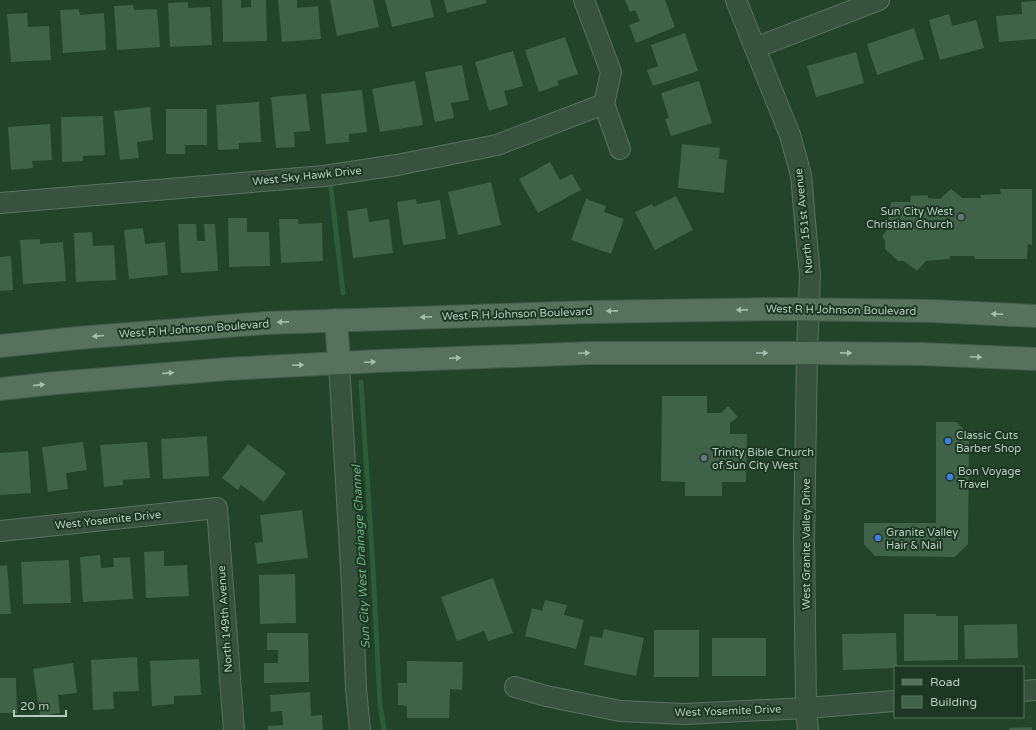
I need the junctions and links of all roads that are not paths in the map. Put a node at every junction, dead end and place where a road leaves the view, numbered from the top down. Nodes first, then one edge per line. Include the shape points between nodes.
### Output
1 (584, 0) edge
2 (736, 0) edge
3 (879, 0) edge
4 (755, 48) junction
5 (604, 104) junction
6 (620, 149) dead end
7 (0, 203) edge
8 (809, 310) junction
9 (1036, 316) edge
10 (336, 320) junction
11 (808, 343) junction
12 (0, 346) edge
13 (1036, 359) edge
14 (339, 363) junction
15 (0, 389) edge
16 (217, 508) joint
17 (0, 531) edge
18 (515, 687) dead end
19 (1036, 690) edge
20 (1024, 691) edge
21 (894, 701) edge
22 (806, 708) junction
23 (234, 730) edge
24 (360, 730) edge
25 (808, 730) edge

1 - 5 street via 611,72
2 - 4 street, North 151st Avenue
3 - 4 street
4 - 8 street, North 151st Avenue via 790,135 800,175 810,275
5 - 6 street
5 - 7 street, West Sky Hawk Drive via 497,145 397,165 324,176
9 -> 8 main road, West R H Johnson Boulevard via 932,311
8 -> 10 main road, West R H Johnson Boulevard via 592,312
8 - 11 street, North 151st Avenue
10 -> 12 main road, West R H Johnson Boulevard via 250,324
10 - 14 main road
11 -> 13 main road via 922,354
14 -> 11 main road
11 - 22 street, West Granite Valley Drive via 804,542
15 -> 14 main road via 227,369
14 - 24 street
16 - 17 street, West Yosemite Drive
16 - 23 street, North 149th Avenue
18 - 22 street, West Yosemite Drive via 620,711 685,714
19 - 20 street
21 - 22 street, West Yosemite Drive
22 - 25 street, West Granite Valley Drive

